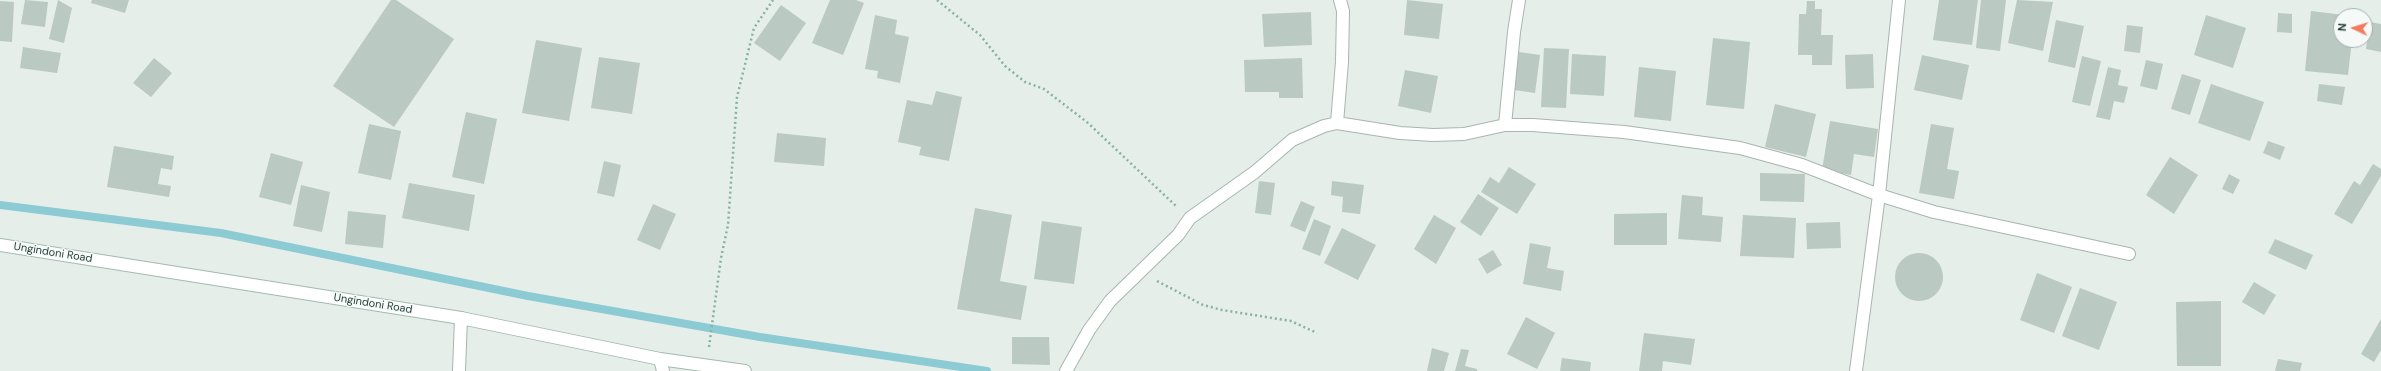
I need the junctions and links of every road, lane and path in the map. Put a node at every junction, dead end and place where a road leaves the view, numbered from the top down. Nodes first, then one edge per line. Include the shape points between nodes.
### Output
1 (773, 0) edge
2 (937, 0) edge
3 (1340, 0) edge
4 (1519, 0) edge
5 (1899, 0) edge
6 (1337, 124) junction
7 (1505, 125) junction
8 (1878, 195) junction
9 (1190, 218) junction
10 (0, 245) edge
11 (2128, 254) dead end
12 (1139, 272) junction
13 (461, 318) junction
14 (1317, 333) dead end
15 (662, 365) edge
16 (706, 366) junction
17 (459, 371) edge
18 (745, 371) edge
19 (1066, 371) edge
20 (1856, 371) edge

1 - 16 path via 754,28 737,97 728,225 720,258
2 - 9 path via 980,35 1010,70 1025,82 1044,90 1088,123
3 - 6 street via 1342,62
4 - 7 street
5 - 8 street
6 - 7 street via 1433,135 1464,134
6 - 9 street via 1324,126 1292,140 1255,172
7 - 8 street via 1624,132 1740,148 1802,165
8 - 11 street via 1934,212
8 - 20 street
9 - 12 street via 1178,235
10 - 13 street, Ungindoni Road
12 - 14 path via 1203,305 1291,321
12 - 19 street via 1110,301 1089,330
13 - 15 street, Ungindoni Road
13 - 17 street
15 - 16 street, Ungindoni Road
16 - 18 street, Ungindoni Road

